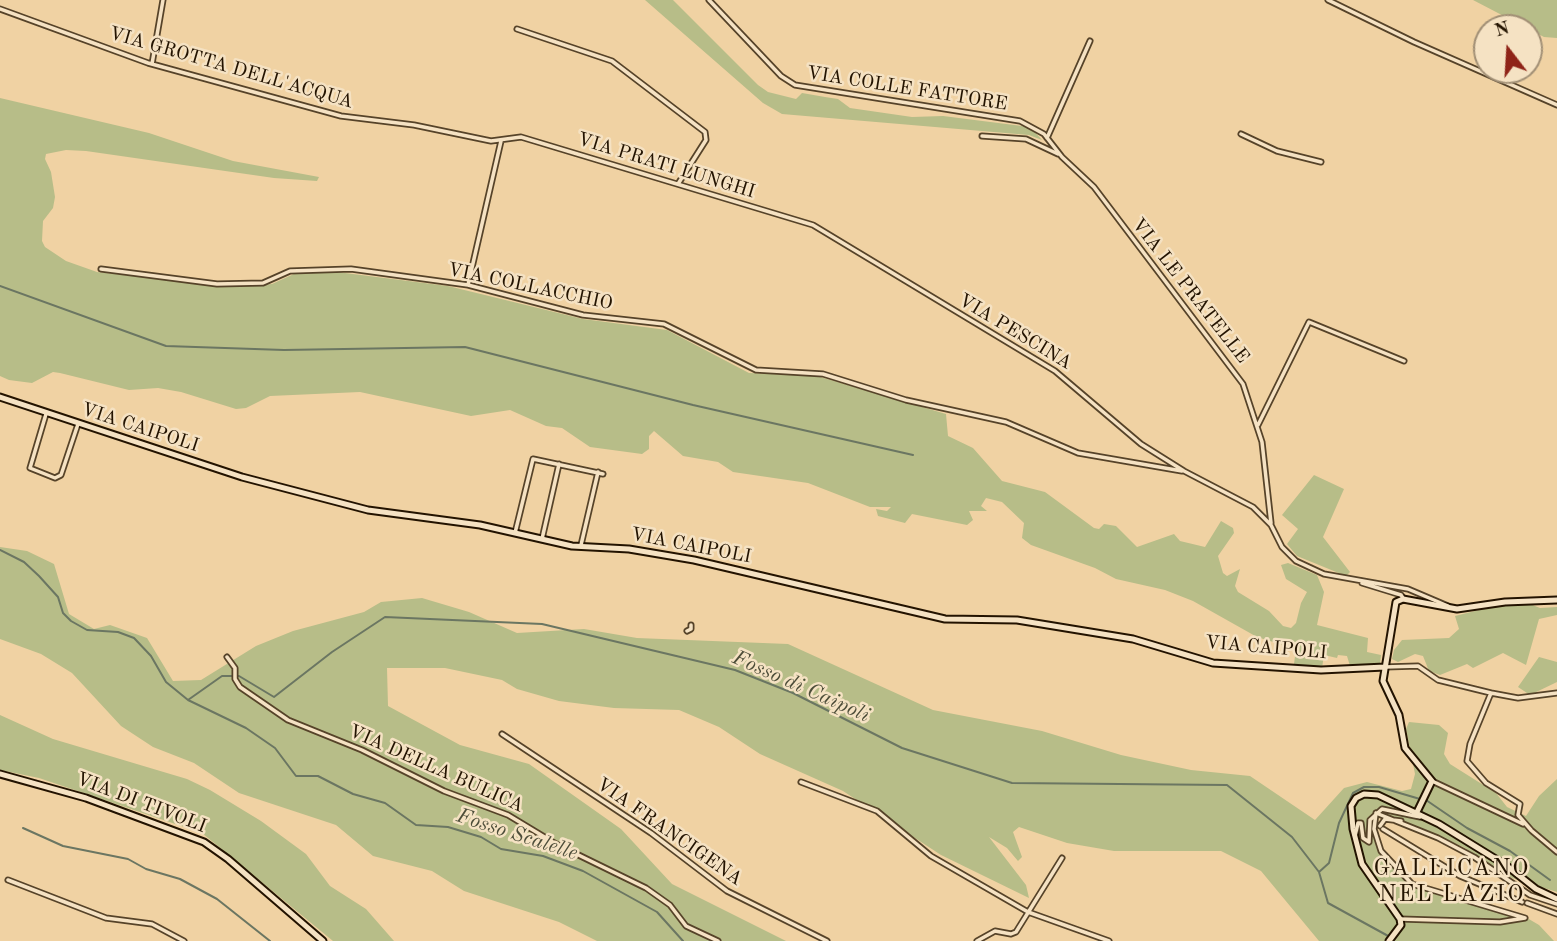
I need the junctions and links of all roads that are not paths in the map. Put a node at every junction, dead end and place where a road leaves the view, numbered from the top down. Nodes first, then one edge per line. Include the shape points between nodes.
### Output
1 (163, 0) edge
2 (709, 0) edge
3 (1328, 0) edge
4 (0, 9) edge
5 (517, 29) dead end
6 (1090, 41) dead end
7 (152, 64) junction
8 (1557, 105) edge
9 (1241, 134) dead end
10 (982, 136) dead end
11 (1047, 138) junction
12 (501, 141) junction
13 (1060, 155) junction
14 (1321, 162) dead end
15 (678, 184) junction
16 (822, 230) joint
17 (101, 269) dead end
18 (468, 285) junction
19 (1404, 361) dead end
20 (0, 397) edge
21 (46, 414) junction
22 (78, 424) junction
23 (1258, 425) junction
24 (559, 464) junction
25 (1184, 471) junction
26 (1271, 525) junction
27 (515, 533) junction
28 (542, 539) junction
29 (581, 547) junction
30 (1357, 581) junction
31 (1403, 599) junction
32 (1557, 600) edge
33 (1452, 609) junction
34 (691, 625) dead end
35 (687, 631) dead end
36 (227, 657) dead end
37 (1385, 667) junction
38 (1491, 693) junction
39 (1557, 693) edge
40 (502, 734) dead end
41 (0, 774) edge
42 (801, 782) dead end
43 (1431, 783) junction
44 (1418, 809) junction
45 (1376, 813) junction
46 (1429, 818) junction
47 (1401, 821) junction
48 (1531, 830) junction
49 (1354, 838) junction
50 (1557, 852) edge
51 (1062, 858) dead end
52 (8, 880) dead end
53 (1557, 902) edge
54 (1028, 912) junction
55 (1557, 914) edge
56 (1400, 922) junction
57 (184, 941) edge
58 (323, 941) edge
59 (718, 941) edge
60 (827, 941) edge
61 (977, 941) edge
62 (1109, 941) edge
63 (1389, 941) edge

1 - 7 street
2 - 11 street, VIA COLLE FATTORE via 795,85 1020,121
3 - 8 street
4 - 7 street, VIA GROTTA DELL'ACQUA
5 - 15 street via 610,60 704,131 706,140
6 - 11 street
7 - 12 street, VIA GROTTA DELL'ACQUA via 351,119
9 - 14 street via 1277,151
10 - 13 street via 1026,138
11 - 13 street, VIA LE PRATELLE
12 - 15 street, VIA PRATI LUNGHI via 520,137
12 - 18 street
13 - 23 street, VIA LE PRATELLE via 1094,187 1222,353 1246,389
15 - 16 street, VIA PRATI LUNGHI
16 - 25 street, VIA PESCINA via 1062,375 1127,434
17 - 18 street, VIA COLLACCHIO via 217,284 265,283 290,271 351,270
18 - 25 street, VIA COLLACCHIO via 583,315 664,324 756,370 823,374 906,400 1006,422 1075,452
19 - 23 street via 1309,322
20 - 21 street, VIA CAIPOLI
21 - 22 street, VIA CAIPOLI
21 - 22 street via 30,467 44,475 61,477
22 - 27 street, VIA CAIPOLI via 247,479 354,507
23 - 26 street, VIA LE PRATELLE
24 - 27 street via 533,459
24 - 28 street
24 - 29 street via 601,473
25 - 26 street via 1248,504
26 - 30 street via 1298,563
27 - 28 street, VIA CAIPOLI
28 - 29 street, VIA CAIPOLI
29 - 37 street, VIA CAIPOLI via 690,559 948,620 1022,621 1135,639 1213,663 1321,670
30 - 31 street
30 - 33 street via 1413,591
31 - 33 street
31 - 37 street via 1395,604
32 - 33 street
34 - 35 street
36 - 59 street, VIA DELLA BULICA via 240,687 288,720 358,748 444,791 511,816 552,842 646,888 670,905 684,924
37 - 38 street via 1418,666 1440,680
37 - 43 street via 1384,683 1399,715 1404,747
38 - 39 street via 1520,698
38 - 48 street via 1467,761 1490,786 1520,804 1518,815
40 - 60 street, VIA FRANCIGENA via 655,835 723,889
41 - 58 street, VIA DI TIVOLI via 74,794 198,839 225,856
42 - 54 street via 877,811 931,856
43 - 44 street
43 - 48 street
44 - 46 street
44 - 49 street via 1374,793 1362,794 1351,806
45 - 46 street via 1384,808
45 - 47 street
45 - 49 street via 1370,820 1369,842 1363,838 1361,823
45 - 56 street via 1374,829 1381,851 1412,884 1524,915 1523,920 1500,922
46 - 53 street
47 - 53 street via 1472,856 1530,895
47 - 55 street via 1385,819 1382,827 1460,877
48 - 50 street
49 - 56 street via 1362,864
51 - 54 street
52 - 57 street via 106,918 152,923
54 - 61 street via 1015,933 995,931
54 - 62 street
56 - 63 street

